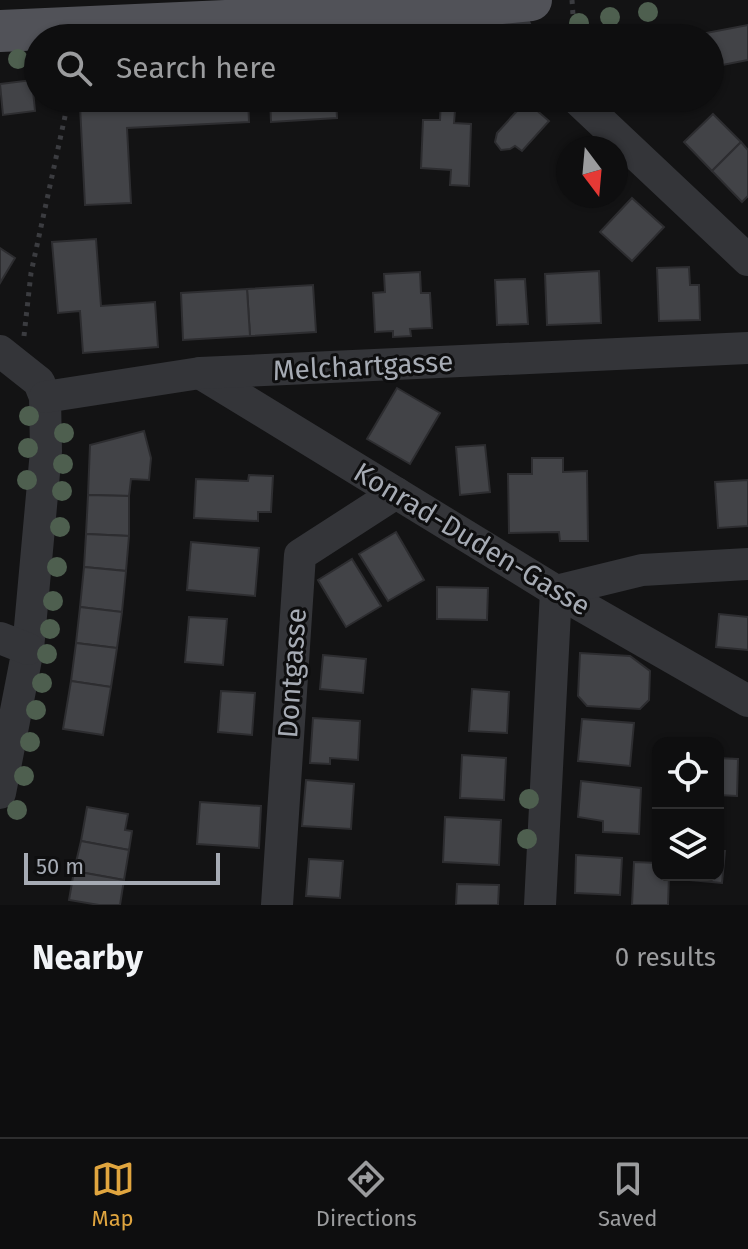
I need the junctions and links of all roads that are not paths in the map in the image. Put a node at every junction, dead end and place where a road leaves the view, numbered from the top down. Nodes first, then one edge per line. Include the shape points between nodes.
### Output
1 (519, 14) edge
2 (158, 24) edge
3 (24, 30) edge
4 (0, 31) edge
5 (591, 112) edge
6 (748, 260) edge
7 (748, 348) edge
8 (10, 358) edge
9 (200, 373) junction
10 (45, 397) junction
11 (396, 493) junction
12 (748, 564) edge
13 (556, 591) junction
14 (14, 644) edge
15 (748, 701) edge
16 (0, 793) edge
17 (277, 905) edge
18 (540, 905) edge

1 - 2 main road
3 - 4 main road
5 - 6 street
7 - 9 street, Melchartgasse
8 - 10 street via 39,382
9 - 10 street, Melchartgasse
9 - 11 street, Konrad-Duden-Gasse
10 - 14 street via 46,451
11 - 13 street, Konrad-Duden-Gasse
11 - 17 street, Dontgasse via 300,555
12 - 13 street via 642,570
13 - 15 street, Konrad-Duden-Gasse
13 - 18 street
14 - 16 street

